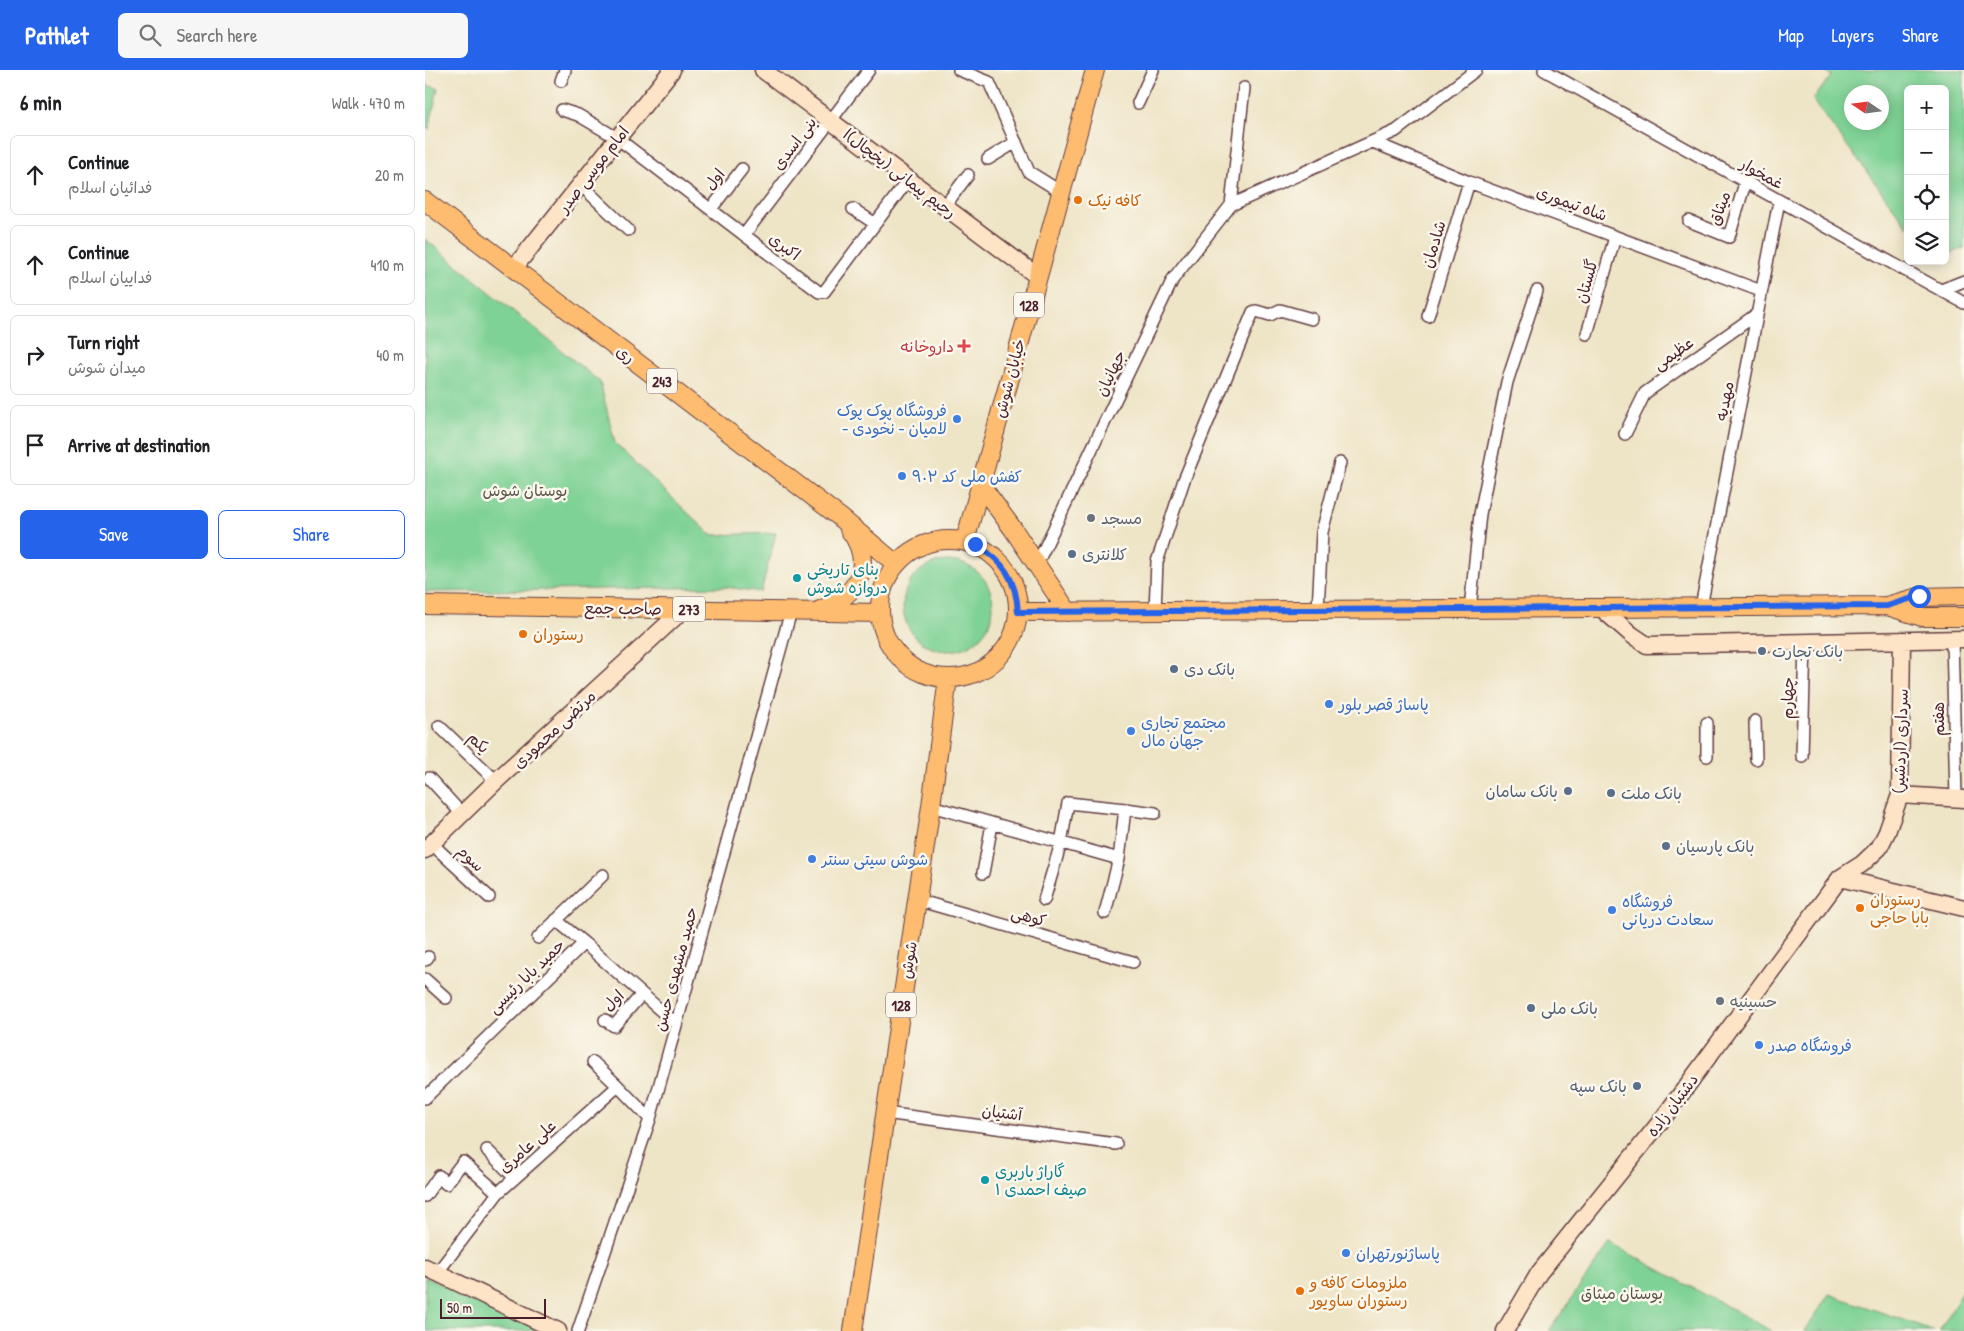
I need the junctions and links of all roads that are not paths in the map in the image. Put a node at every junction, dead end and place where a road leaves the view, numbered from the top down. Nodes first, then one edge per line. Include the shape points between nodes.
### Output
1 (672, 70) edge
2 (763, 70) edge
3 (869, 70) edge
4 (959, 70) edge
5 (1095, 70) edge
6 (1153, 70) edge
7 (1476, 70) edge
8 (1544, 70) edge
9 (1244, 88) dead end
10 (1138, 103) dead end
11 (562, 110) dead end
12 (831, 121) junction
13 (617, 138) junction
14 (1016, 142) junction
15 (1373, 142) junction
16 (989, 159) dead end
17 (742, 169) dead end
18 (968, 175) dead end
19 (908, 180) junction
20 (1469, 182) junction
21 (1745, 183) junction
22 (580, 184) junction
23 (1061, 192) junction
24 (1779, 201) junction
25 (425, 202) edge
26 (1231, 205) junction
27 (944, 207) junction
28 (711, 209) junction
29 (853, 209) dead end
30 (1689, 221) dead end
31 (874, 224) junction
32 (628, 230) dead end
33 (744, 235) junction
34 (1615, 236) junction
35 (514, 268) junction
36 (1037, 276) junction
37 (1964, 281) edge
38 (1941, 290) junction
39 (1537, 291) dead end
40 (1761, 291) junction
41 (1964, 303) edge
42 (1757, 314) junction
43 (1428, 316) dead end
44 (1312, 319) dead end
45 (1587, 334) dead end
46 (1625, 434) dead end
47 (1340, 463) dead end
48 (980, 484) junction
49 (841, 518) junction
50 (965, 541) junction
51 (896, 564) junction
52 (1036, 566) junction
53 (1964, 596) edge
54 (425, 605) edge
55 (1887, 606) junction
56 (1701, 607) junction
57 (1601, 608) junction
58 (684, 609) junction
59 (1470, 609) junction
60 (1318, 610) junction
61 (791, 611) junction
62 (1155, 611) junction
63 (815, 612) junction
64 (1018, 612) junction
65 (1068, 612) junction
66 (880, 613) junction
67 (1964, 617) edge
68 (1958, 639) edge
69 (1902, 640) junction
70 (1805, 642) junction
71 (948, 678) junction
72 (1755, 720) dead end
73 (1707, 723) dead end
74 (439, 726) dead end
75 (1707, 756) dead end
76 (1802, 756) dead end
77 (1756, 759) dead end
78 (429, 778) dead end
79 (497, 781) junction
80 (1900, 795) junction
81 (1960, 799) edge
82 (931, 806) junction
83 (1125, 809) junction
84 (1155, 813) dead end
85 (462, 814) junction
86 (992, 824) junction
87 (1061, 843) junction
88 (428, 847) edge
89 (1119, 859) junction
90 (983, 873) dead end
91 (603, 875) dead end
92 (1840, 878) junction
93 (489, 897) dead end
94 (917, 900) junction
95 (1044, 900) dead end
96 (1964, 908) edge
97 (1105, 913) dead end
98 (556, 920) junction
99 (537, 938) dead end
100 (584, 943) junction
101 (1133, 962) dead end
102 (425, 979) edge
103 (642, 994) junction
104 (445, 998) dead end
105 (605, 1020) dead end
106 (676, 1024) junction
107 (593, 1062) dead end
108 (618, 1086) junction
109 (425, 1098) edge
110 (885, 1114) junction
111 (650, 1120) junction
112 (1116, 1144) dead end
113 (487, 1150) dead end
114 (515, 1178) junction
115 (497, 1193) junction
116 (425, 1196) edge
117 (431, 1270) edge
118 (558, 1331) edge
119 (578, 1331) edge
120 (853, 1331) edge
121 (1505, 1331) edge

1 - 13 street, امام موسی صدر
2 - 12 street, رحیم پیمانی (یخچال)ا
3 - 12 street, بنی اسدی
4 - 14 street via 989,82
5 - 23 main road, خیابان شوش / 128
6 - 10 street
7 - 15 street, جهانیان via 1396,131
8 - 21 street, غمخوار
9 - 26 street
11 - 13 street, اکبری via 578,115
12 - 19 street, رحیم پیمانی (یخچال)ا
12 - 33 street, بنی اسدی
13 - 22 street, امام موسی صدر
13 - 28 street, اکبری
14 - 16 street
14 - 23 street via 1029,172
15 - 20 street, شاه تیموری
15 - 26 street, جهانیان
17 - 28 street, اول
18 - 27 street
19 - 27 street, رحیم پیمانی (یخچال)ا
19 - 31 street, اکبری
20 - 34 street, شاه تیموری
20 - 43 street, شادمان
21 - 24 street, غمخوار
21 - 30 street, میثاق via 1729,238
22 - 32 street
22 - 35 street, امام موسی صدر
23 - 36 main road, خیابان شوش / 128
24 - 38 street, غمخوار
24 - 40 street, مهدیه
25 - 35 main road, ری / 243
26 - 52 street, جهانیان via 1173,280
27 - 36 street, رحیم پیمانی (یخچال)ا
28 - 33 street, اکبری
29 - 31 street
31 - 33 street, اکبری via 821,292
34 - 40 street, شاه تیموری
34 - 45 street, گلستان
35 - 49 main road, ری / 243
36 - 48 main road, خیابان شوش / 128
37 - 38 street
38 - 41 street, غمخوار
39 - 59 street via 1505,391 1480,514
40 - 42 street, مهدیه
42 - 46 street, عظیمی via 1645,393
42 - 56 street, مهدیه
44 - 62 street via 1280,310 1270,315 1253,312 1184,480 1166,534 1157,562
47 - 60 street via 1322,532
48 - 50 main road, خیابان شوش / 128
48 - 52 main road
49 - 51 main road, ری / 243
49 - 63 main road via 858,545 862,570 850,593
50 - 51 main road via 941,540 924,544
50 - 64 main road via 990,553 1003,565 1012,580
51 - 66 main road via 881,596
52 - 65 main road
53 - 55 main road via 1919,596
54 - 58 main road, صاحب جمع / 273
55 - 56 main road
55 - 67 main road via 1922,617
56 - 57 main road
57 - 59 main road
57 - 70 street via 1647,645
58 - 61 main road, صاحب جمع / 273
58 - 79 street, مرتضی محمودی
59 - 60 main road
60 - 62 main road
61 - 63 main road, صاحب جمع / 273
61 - 106 street, حمید مشهدی حسن
62 - 65 main road
63 - 66 main road, صاحب جمع / 273
64 - 65 main road
64 - 71 main road via 1007,647 996,660 982,670
66 - 71 main road via 883,630 901,659 931,676
68 - 69 street
68 - 81 street, هفتم
69 - 70 street
69 - 80 street, سرداری (اردشیر)
70 - 76 street, چهارم
71 - 82 main road, شوش / 128
72 - 77 street
73 - 75 street
74 - 79 street, یکم
78 - 85 street
79 - 85 street, مرتضی محمودی
80 - 81 street
80 - 92 street, سرداری (اردشیر) via 1879,848
82 - 86 street
82 - 94 main road, شوش / 128
83 - 84 street
83 - 87 street via 1068,803
83 - 89 street
85 - 88 street, مرتضی محمودی
86 - 87 street
86 - 90 street
87 - 89 street
87 - 95 street
88 - 93 street, سوم
89 - 97 street
91 - 98 street
92 - 96 street
92 - 121 street, دشتبان زاده via 1661,1121 1539,1273
94 - 101 street, کوهی
94 - 110 main road, شوش / 128
98 - 99 street
98 - 100 street
100 - 103 street, حمید بابا رئیسی
100 - 109 street, حمید بابا رئیسی
102 - 104 street
103 - 105 street, اول via 614,1026
103 - 106 street, حمید بابا رئیسی
106 - 111 street, حمید مشهدی حسن
107 - 108 street
108 - 111 street
108 - 114 street, علی عامری
110 - 112 street, آشتیان
110 - 120 main road, شوش / 128
111 - 119 street, حمید مشهدی حسن
113 - 114 street
114 - 115 street, علی عامری
115 - 116 street via 463,1162 446,1184 439,1176
115 - 117 street, علی عامری
117 - 118 street

